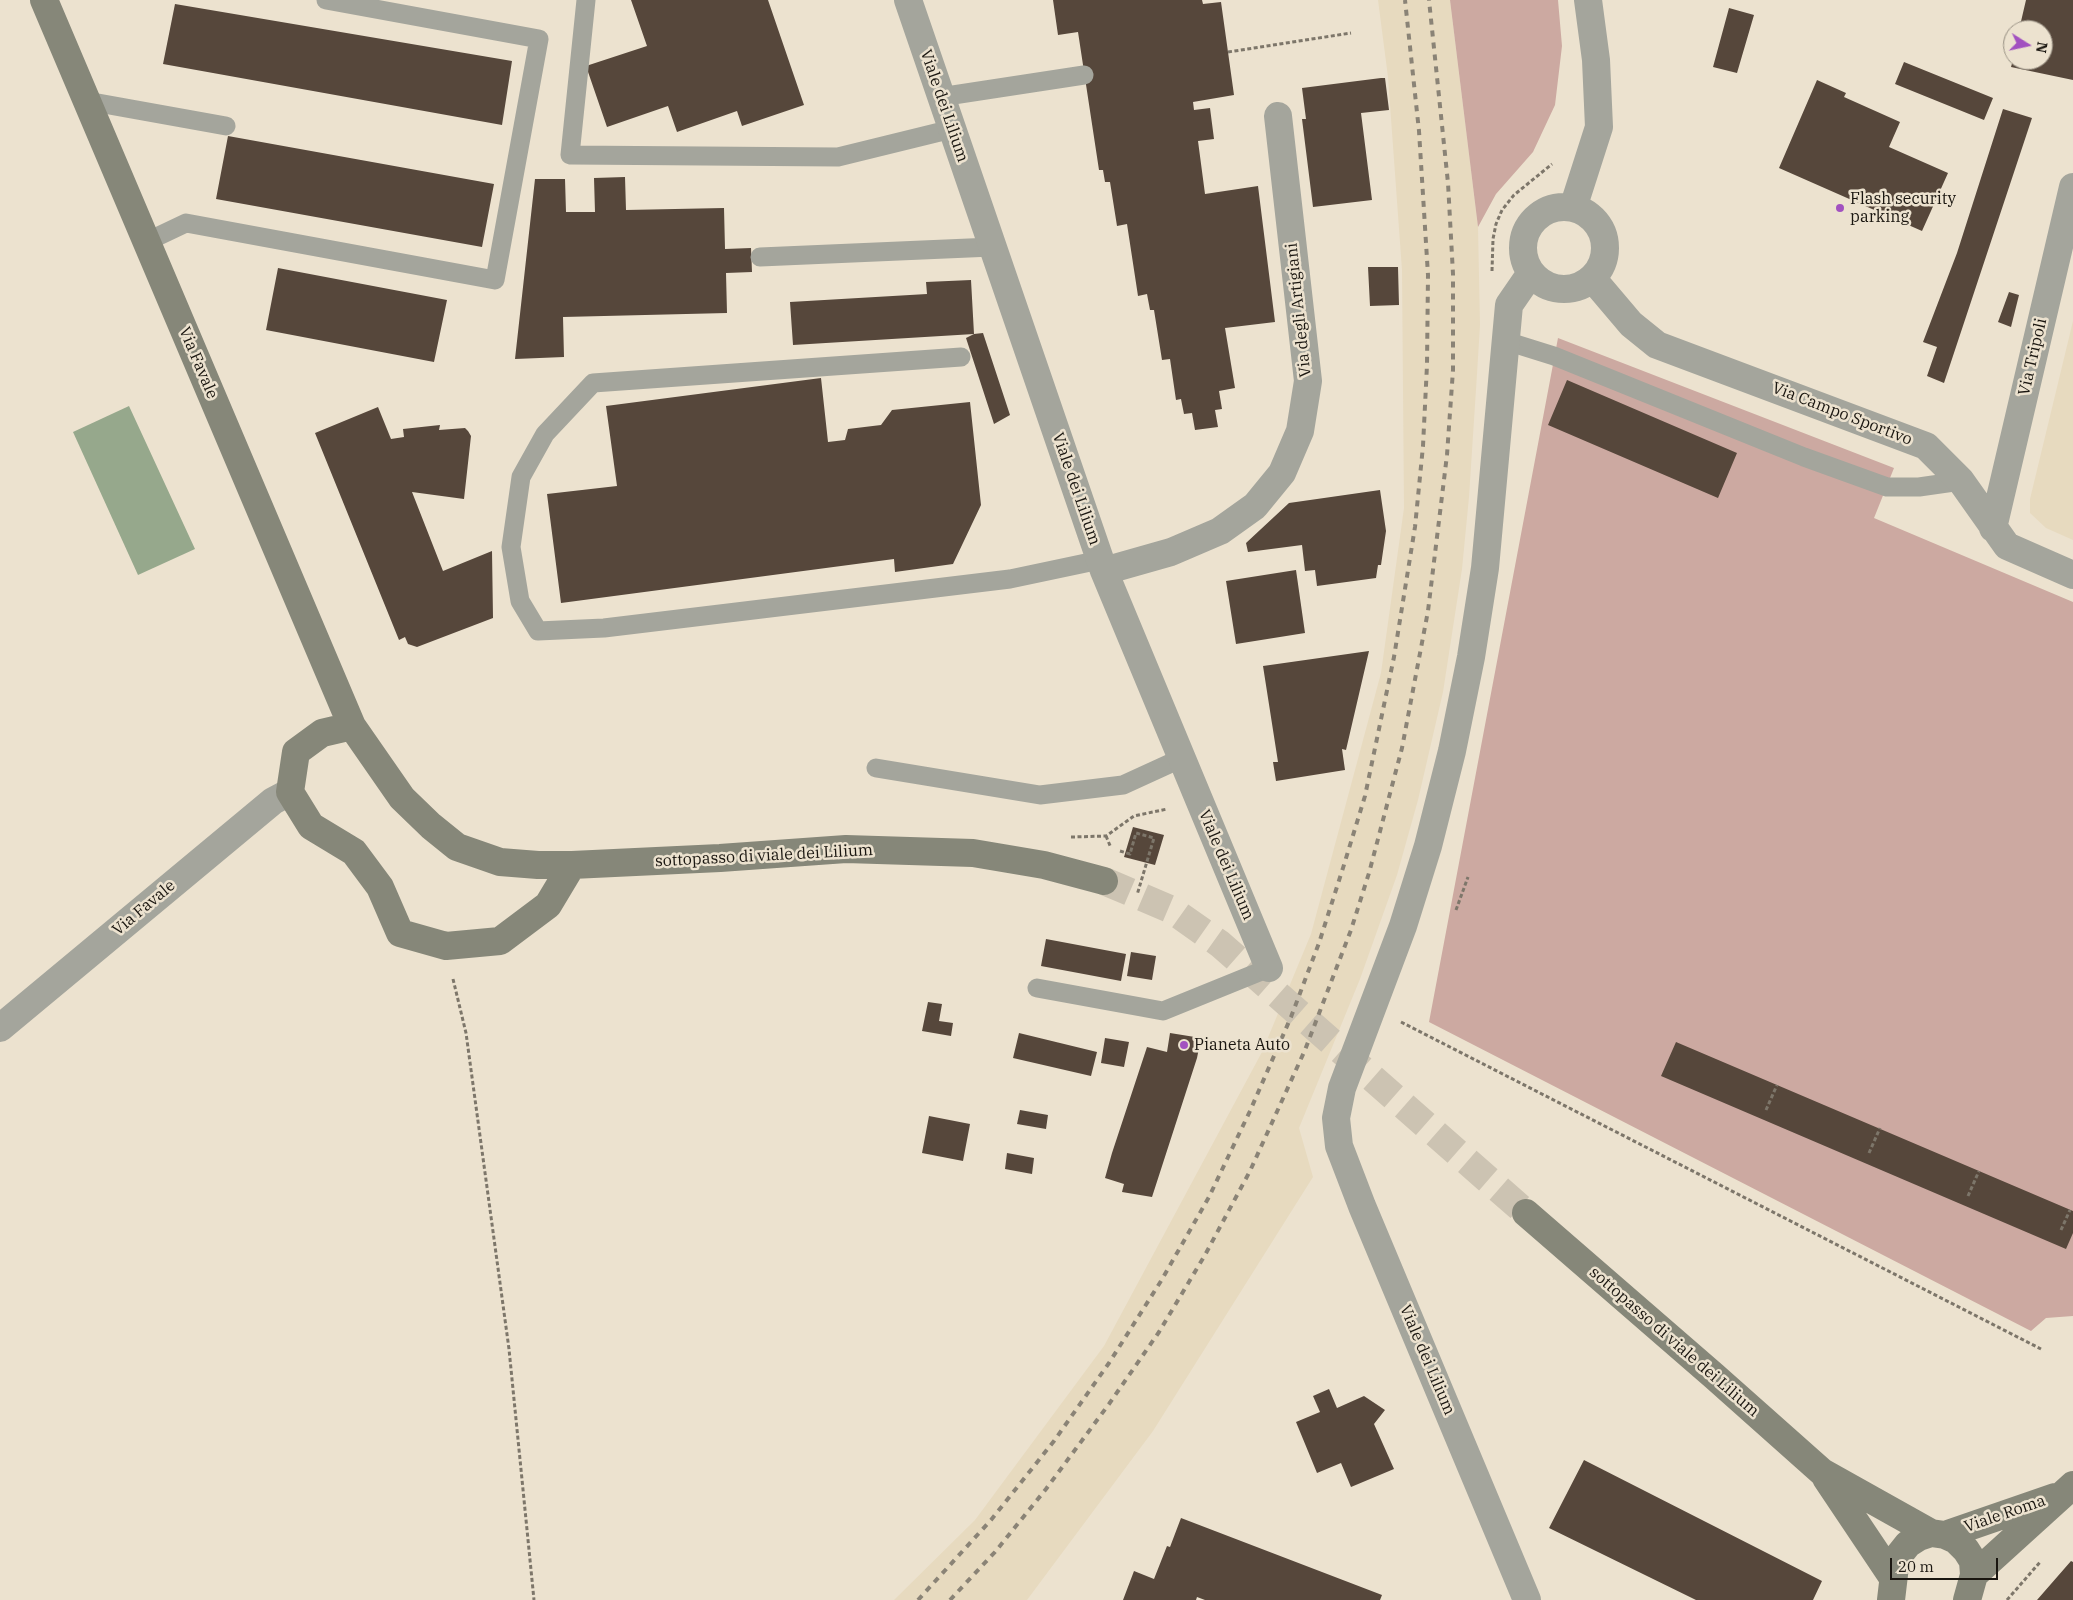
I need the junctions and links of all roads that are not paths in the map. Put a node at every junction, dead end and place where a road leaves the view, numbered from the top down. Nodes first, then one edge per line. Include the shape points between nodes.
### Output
1 (44, 0) edge
2 (326, 0) edge
3 (586, 0) edge
4 (908, 0) edge
5 (1588, 0) edge
6 (1084, 75) dead end
7 (940, 97) junction
8 (87, 101) junction
9 (1278, 116) dead end
10 (226, 126) dead end
11 (952, 129) junction
12 (2073, 187) edge
13 (1573, 208) junction
14 (146, 242) junction
15 (992, 247) junction
16 (760, 257) dead end
17 (1531, 273) junction
18 (1592, 278) junction
19 (1506, 341) junction
20 (961, 357) dead end
21 (1961, 481) junction
22 (1993, 528) junction
23 (1102, 565) junction
24 (2073, 575) edge
25 (352, 726) junction
26 (1182, 758) junction
27 (876, 768) dead end
28 (290, 792) junction
29 (572, 864) junction
30 (1104, 880) tunnel mouth
31 (1269, 968) joint
32 (1037, 988) dead end
33 (0, 1028) edge
34 (1526, 1213) tunnel mouth
35 (1822, 1472) junction
36 (2069, 1490) edge
37 (1938, 1534) junction
38 (1971, 1588) edge
39 (1892, 1589) edge
40 (1527, 1600) edge

1 - 8 main road, Via Favale
2 - 14 lane via 539,39 496,280 186,223
3 - 11 lane via 570,155 838,157
4 - 7 street, Viale dei Lilium
5 - 13 street via 1596,60 1599,127
6 - 7 lane
7 - 11 street, Viale dei Lilium
8 - 10 lane
8 - 14 main road, Via Favale
9 - 23 street, Via degli Artigiani via 1308,381 1300,431 1282,473 1255,506 1220,531 1171,552
11 - 15 street, Viale dei Lilium
12 - 22 street, Via Tripoli
13 - 17 street via 1548,209 1529,226 1523,250
13 - 18 street via 1590,216 1601,231 1604,255
14 - 25 main road, Via Favale
15 - 16 lane
15 - 23 street, Viale dei Lilium
17 - 18 street via 1541,283 1554,288 1581,286
17 - 19 street, Viale dei Lilium via 1510,305
18 - 21 street, Via Campo Sportivo via 1631,324 1657,345 1926,446
19 - 21 lane via 1554,356 1887,487 1919,487
19 - 40 street, Viale dei Lilium via 1486,558 1452,751 1428,846 1403,926 1342,1088 1336,1118 1339,1146 1362,1206
20 - 23 lane via 593,383 545,434 521,477 511,547 520,601 538,631 604,628
21 - 22 street, Via Campo Sportivo
22 - 24 street, Via Campo Sportivo via 2007,546
23 - 26 street, Viale dei Lilium
25 - 28 main road via 322,733 296,752
25 - 29 main road, Via Favale via 402,798 457,847 500,862
26 - 27 lane via 1123,785 1040,795
26 - 31 street, Viale dei Lilium
28 - 29 main road via 312,826 354,852 380,887 400,933 446,946 500,940 548,905
28 - 33 street, Via Favale via 273,801
29 - 30 main road, sottopasso di viale dei Lilium via 855,850 972,853 1044,865
31 - 32 lane via 1162,1011
34 - 35 main road, sottopasso di viale dei Lilium
35 - 37 main road, sottopasso di viale dei Lilium
35 - 39 main road, sottopasso di viale dei Lilium
36 - 37 main road, Viale Roma
36 - 38 main road, Viale Roma
37 - 38 main road, Viale Roma via 1956,1540 1966,1550 1972,1561
37 - 39 main road, Viale Roma via 1919,1537 1908,1544 1895,1566

